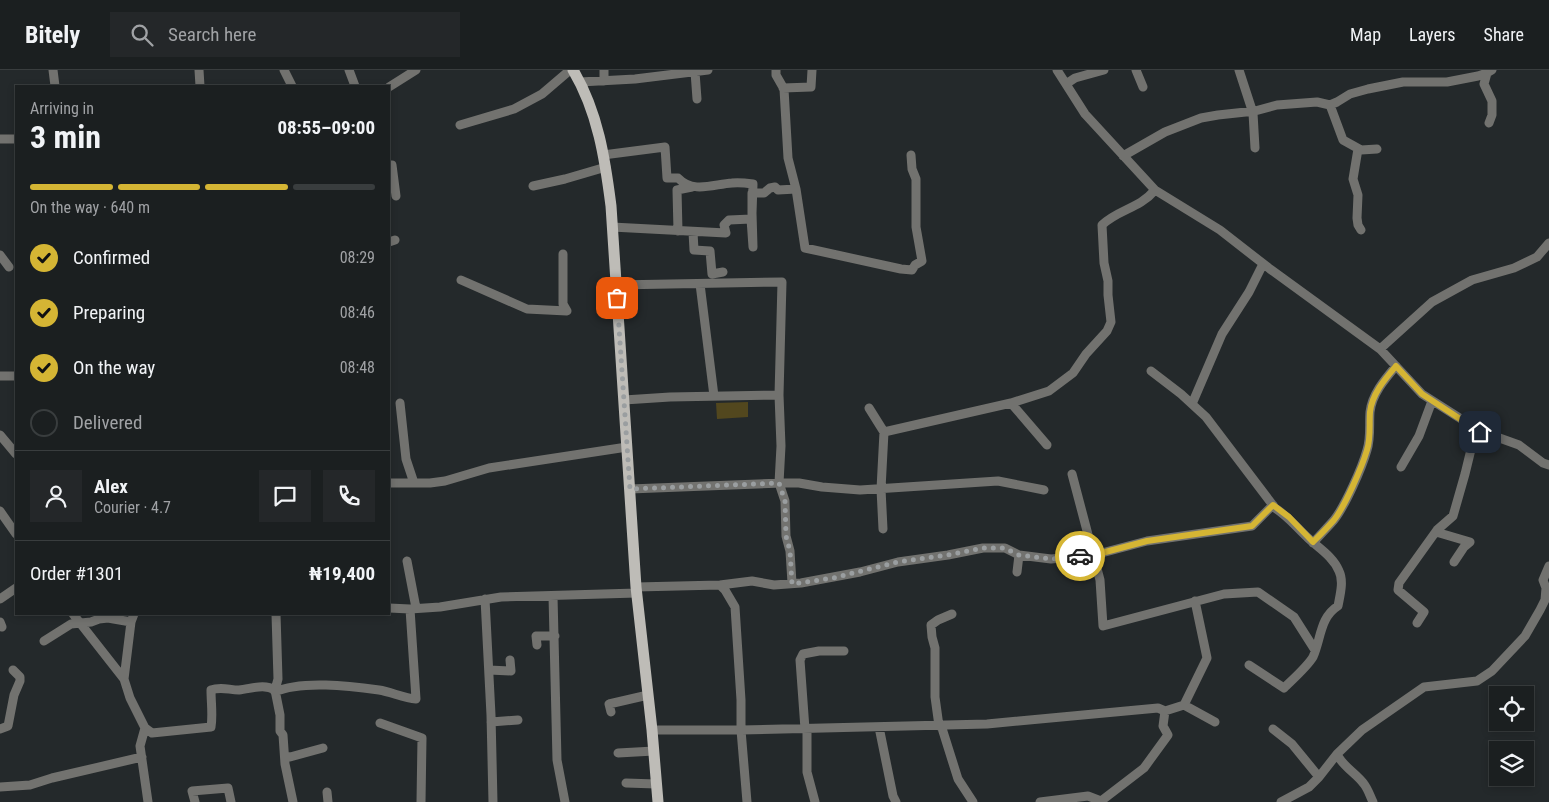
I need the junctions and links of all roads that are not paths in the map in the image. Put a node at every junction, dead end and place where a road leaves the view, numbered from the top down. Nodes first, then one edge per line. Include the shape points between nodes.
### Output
1 (53, 70) edge
2 (199, 70) edge
3 (284, 70) edge
4 (349, 70) edge
5 (416, 70) edge
6 (571, 70) edge
7 (604, 70) edge
8 (708, 70) edge
9 (776, 70) edge
10 (812, 70) edge
11 (1057, 70) edge
12 (1104, 70) edge
13 (1136, 70) edge
14 (1239, 70) edge
15 (1489, 71) edge
16 (695, 72) junction
17 (635, 74) edge
18 (604, 81) junction
19 (580, 82) junction
20 (1066, 84) junction
21 (55, 85) edge
22 (200, 85) edge
23 (292, 85) edge
24 (354, 85) edge
25 (390, 86) edge
26 (1143, 87) dead end
27 (783, 88) junction
28 (697, 99) dead end
29 (1330, 104) junction
30 (1251, 111) junction
31 (1489, 123) dead end
32 (460, 125) dead end
33 (0, 139) edge
34 (15, 139) edge
35 (1256, 148) dead end
36 (1358, 149) junction
37 (1377, 149) dead end
38 (603, 155) junction
39 (911, 155) dead end
40 (1123, 156) junction
41 (390, 166) edge
42 (606, 167) junction
43 (533, 186) dead end
44 (694, 187) junction
45 (796, 189) junction
46 (1155, 190) junction
47 (396, 196) dead end
48 (752, 213) junction
49 (612, 227) junction
50 (1361, 230) dead end
51 (678, 231) junction
52 (693, 232) junction
53 (1549, 243) edge
54 (563, 254) dead end
55 (0, 255) edge
56 (1263, 264) junction
57 (9, 267) dead end
58 (723, 272) dead end
59 (461, 280) dead end
60 (697, 281) junction
61 (616, 284) junction
62 (1380, 348) junction
63 (1396, 366) junction
64 (1151, 371) dead end
65 (15, 376) edge
66 (1, 378) edge
67 (779, 395) junction
68 (714, 396) junction
69 (624, 400) junction
70 (1432, 401) junction
71 (400, 403) dead end
72 (1011, 403) junction
73 (1192, 404) junction
74 (869, 408) dead end
75 (1476, 429) junction
76 (884, 432) junction
77 (0, 435) edge
78 (1047, 444) dead end
79 (627, 447) junction
80 (15, 453) edge
81 (1549, 464) edge
82 (1401, 467) dead end
83 (1072, 474) dead end
84 (390, 483) edge
85 (779, 483) junction
86 (414, 484) junction
87 (630, 489) junction
88 (881, 490) junction
89 (1044, 490) dead end
90 (1273, 505) junction
91 (0, 511) edge
92 (883, 529) dead end
93 (1436, 532) junction
94 (15, 533) edge
95 (1313, 542) junction
96 (1019, 555) junction
97 (1094, 555) junction
98 (407, 561) dead end
99 (1454, 562) dead end
100 (1549, 566) edge
101 (1017, 572) dead end
102 (792, 584) junction
103 (720, 585) junction
104 (15, 589) edge
105 (636, 590) junction
106 (553, 596) junction
107 (0, 599) edge
108 (485, 599) junction
109 (1195, 602) junction
110 (390, 608) edge
111 (413, 609) junction
112 (952, 614) dead end
113 (73, 615) edge
114 (276, 615) edge
115 (133, 618) edge
116 (79, 623) junction
117 (1417, 624) dead end
118 (555, 636) junction
119 (44, 640) dead end
120 (537, 645) dead end
121 (1314, 650) junction
122 (844, 651) dead end
123 (510, 660) dead end
124 (1249, 665) dead end
125 (13, 670) dead end
126 (489, 670) junction
127 (124, 679) junction
128 (275, 691) junction
129 (648, 695) junction
130 (1184, 705) junction
131 (1165, 711) junction
132 (611, 712) dead end
133 (518, 720) dead end
134 (491, 722) junction
135 (1215, 722) dead end
136 (380, 724) dead end
137 (940, 726) junction
138 (879, 727) junction
139 (145, 728) junction
140 (0, 729) edge
141 (806, 729) junction
142 (1273, 729) dead end
143 (652, 730) junction
144 (741, 730) junction
145 (323, 748) dead end
146 (654, 751) junction
147 (618, 754) dead end
148 (1337, 754) junction
149 (142, 756) junction
150 (285, 756) junction
151 (1319, 778) junction
152 (626, 783) dead end
153 (656, 784) junction
154 (0, 787) edge
155 (327, 792) dead end
156 (1101, 801) edge
157 (148, 802) edge
158 (195, 802) edge
159 (231, 802) edge
160 (293, 802) edge
161 (328, 802) edge
162 (421, 802) edge
163 (493, 802) edge
164 (565, 802) edge
165 (658, 802) edge
166 (747, 802) edge
167 (815, 802) edge
168 (896, 802) edge
169 (973, 802) edge
170 (1040, 802) edge
171 (1282, 802) edge
172 (1373, 802) edge

1 - 21 street
2 - 22 street
3 - 23 street
4 - 24 street
5 - 25 street
6 - 19 main road
6 - 32 street via 542,94 514,109
7 - 18 street
8 - 16 street
9 - 27 street
10 - 27 street via 811,87
11 - 20 street
12 - 20 street via 1075,78
13 - 26 street
14 - 30 street
15 - 29 street via 1447,82 1403,82 1368,89
15 - 31 street via 1484,84 1492,100
16 - 17 street
16 - 28 street
17 - 18 street
18 - 19 street
19 - 38 main road via 597,125
20 - 40 street via 1085,114
27 - 45 street via 788,158
29 - 30 street via 1277,105
29 - 36 street via 1343,140
30 - 35 street
30 - 40 street via 1201,118 1165,132
33 - 34 street
36 - 37 street
36 - 50 street via 1353,179
38 - 42 main road
38 - 44 street via 666,147 667,178 678,178 683,184
39 - 45 street via 916,179 916,227 922,262 912,270 806,248
40 - 46 street
41 - 47 street
42 - 43 street
42 - 49 main road
44 - 48 street via 753,184
44 - 51 street via 677,190
45 - 48 street via 770,188 764,193 752,194
46 - 56 street via 1220,230
46 - 72 street via 1148,199 1109,218 1102,225 1108,295 1116,321 1073,373 1049,391
48 - 52 street via 753,247 751,218 729,220 724,224 726,233
49 - 51 street
49 - 61 main road
51 - 52 street
52 - 58 street via 694,250 710,251 712,274
53 - 62 street via 1537,257 1514,268 1472,280 1432,302
54 - 59 street via 563,304 567,311 527,310
55 - 57 street
56 - 62 street
56 - 73 street via 1250,292 1222,334
60 - 61 street
60 - 67 street via 782,282
60 - 68 street
61 - 69 main road
62 - 63 street
63 - 70 street
63 - 95 street via 1381,385 1370,411 1367,450 1356,479 1335,518
64 - 73 street
65 - 66 street
67 - 68 street
67 - 85 street
68 - 69 street
69 - 79 main road
70 - 75 street
70 - 82 street via 1419,436
71 - 86 street via 406,459
72 - 76 street
72 - 78 street
73 - 90 street via 1206,417
74 - 76 street
75 - 81 street via 1519,445
75 - 93 street via 1453,516
76 - 88 street
77 - 80 street
79 - 86 street via 489,468 445,481
79 - 87 main road
83 - 97 street
84 - 86 street
85 - 87 street
85 - 88 street
85 - 102 street via 785,501
87 - 105 main road
88 - 89 street via 998,481
88 - 92 street
90 - 95 street
90 - 97 street via 1252,526 1147,541
91 - 94 street
93 - 99 street via 1470,542
93 - 117 street via 1399,583 1398,590 1424,612
95 - 121 street via 1332,559 1340,571 1342,584 1338,606 1330,610
96 - 97 street via 1051,559
96 - 101 street
96 - 102 street via 1004,548 983,548
97 - 109 street via 1100,580 1102,626
98 - 111 street
100 - 148 street via 1543,580 1545,600 1540,610 1525,636 1492,671 1477,681 1424,687 1362,730
102 - 103 street via 752,582
103 - 105 street
103 - 144 street via 735,607
104 - 107 street
105 - 106 street
105 - 129 main road
106 - 108 street
106 - 118 street
108 - 111 street
108 - 126 street
109 - 121 street via 1224,594 1258,592 1294,617
109 - 130 street via 1207,658
110 - 111 street
111 - 128 street via 416,699 378,690 327,685
112 - 137 street via 932,625 935,697
113 - 116 street
114 - 128 street via 278,679
115 - 116 street
115 - 127 street
116 - 119 street via 64,627
116 - 127 street
118 - 120 street via 536,636
118 - 164 street via 557,760
121 - 124 street via 1312,657 1284,688
122 - 141 street via 803,654 800,660
123 - 126 street via 511,671
125 - 140 street via 20,681 8,726
126 - 134 street
127 - 139 street
128 - 139 street via 270,687 216,688 211,690 210,727 152,732
128 - 150 street
129 - 132 street via 609,704
129 - 143 main road
130 - 131 street
130 - 135 street
131 - 137 street via 1158,708
131 - 156 street via 1162,726 1168,735 1158,750 1144,768
133 - 134 street
134 - 163 street
136 - 162 street via 422,738
137 - 138 street
137 - 169 street via 958,779
138 - 141 street
138 - 168 street
139 - 149 street via 140,746
141 - 144 street
141 - 167 street via 808,772
142 - 151 street via 1292,744
143 - 144 street
143 - 146 main road
144 - 166 street
145 - 150 street
146 - 147 street
146 - 153 main road
148 - 151 street
148 - 172 street via 1364,784
149 - 154 street via 30,785
149 - 157 street
150 - 160 street
151 - 171 street
152 - 153 street
153 - 165 main road
155 - 161 street
156 - 170 street via 1088,796
158 - 159 street via 192,791 228,788

